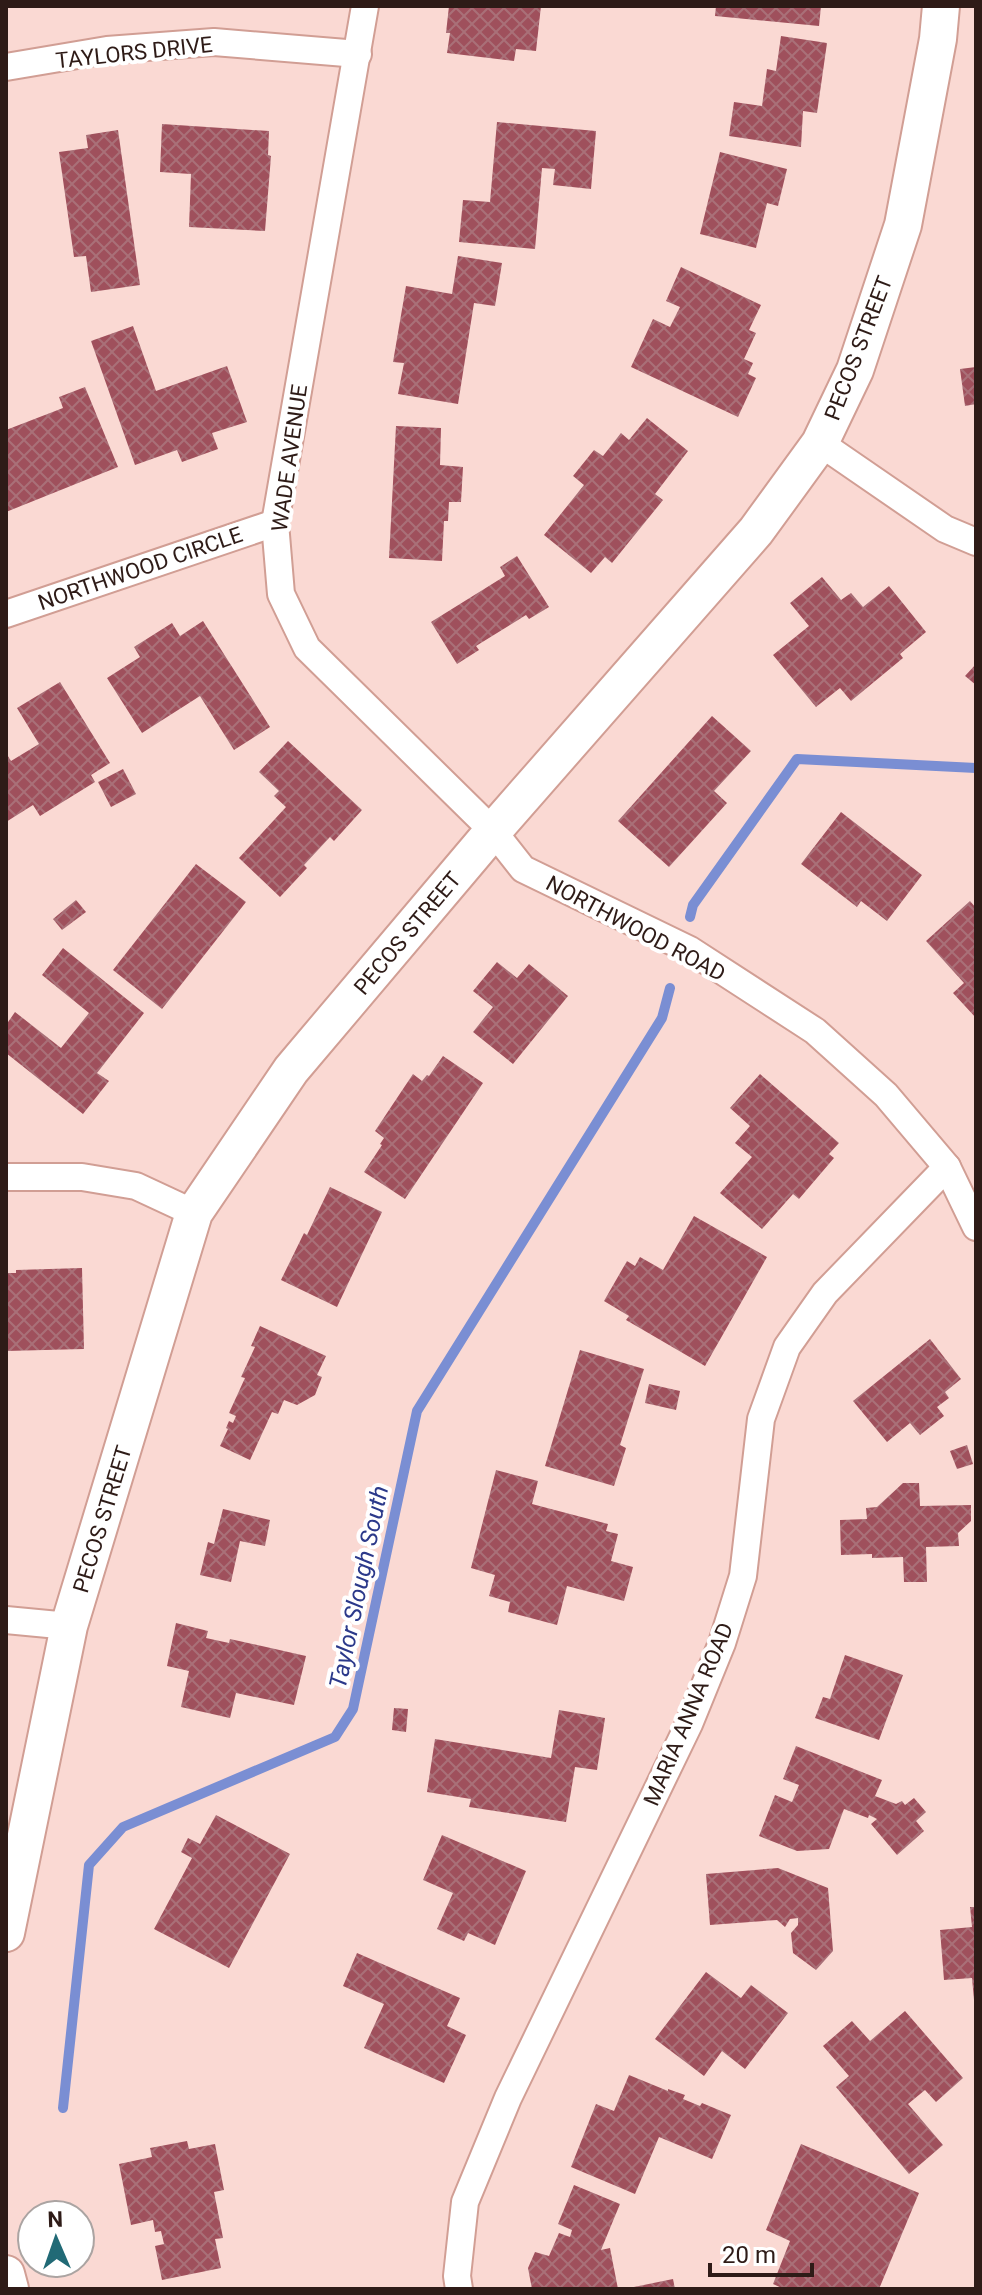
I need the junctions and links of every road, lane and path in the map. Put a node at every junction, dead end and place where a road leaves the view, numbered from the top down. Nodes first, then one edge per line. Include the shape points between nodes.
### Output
1 (365, 6) edge
2 (941, 6) edge
3 (358, 54) junction
4 (6, 67) edge
5 (820, 443) junction
6 (275, 523) junction
7 (976, 542) edge
8 (6, 614) edge
9 (493, 831) junction
10 (947, 1167) junction
11 (6, 1177) edge
12 (194, 1213) junction
13 (976, 1227) edge
14 (6, 1620) edge
15 (69, 1626) junction
16 (6, 1933) edge
17 (6, 2274) edge
18 (10, 2289) edge
19 (459, 2289) edge

1 - 3 street, WADE AVENUE
2 - 5 street, PECOS STREET via 903,225 855,370
3 - 4 street, TAYLORS DRIVE via 214,42 107,50
3 - 6 street, WADE AVENUE
5 - 7 street via 945,529
5 - 9 street, PECOS STREET via 756,531
6 - 8 street, NORTHWOOD CIRCLE
6 - 9 street, WADE AVENUE via 281,594 307,648
9 - 10 street, NORTHWOOD ROAD via 523,869 690,950 815,1031 886,1095
9 - 12 street, PECOS STREET via 291,1070
10 - 13 street, NORTHWOOD ROAD
10 - 19 street, MARIA ANNA ROAD via 825,1293 787,1347 761,1419 743,1576 722,1643 465,2202
11 - 12 street via 82,1177 136,1186
12 - 15 street, PECOS STREET
14 - 15 street
15 - 16 street, PECOS STREET
17 - 18 street

